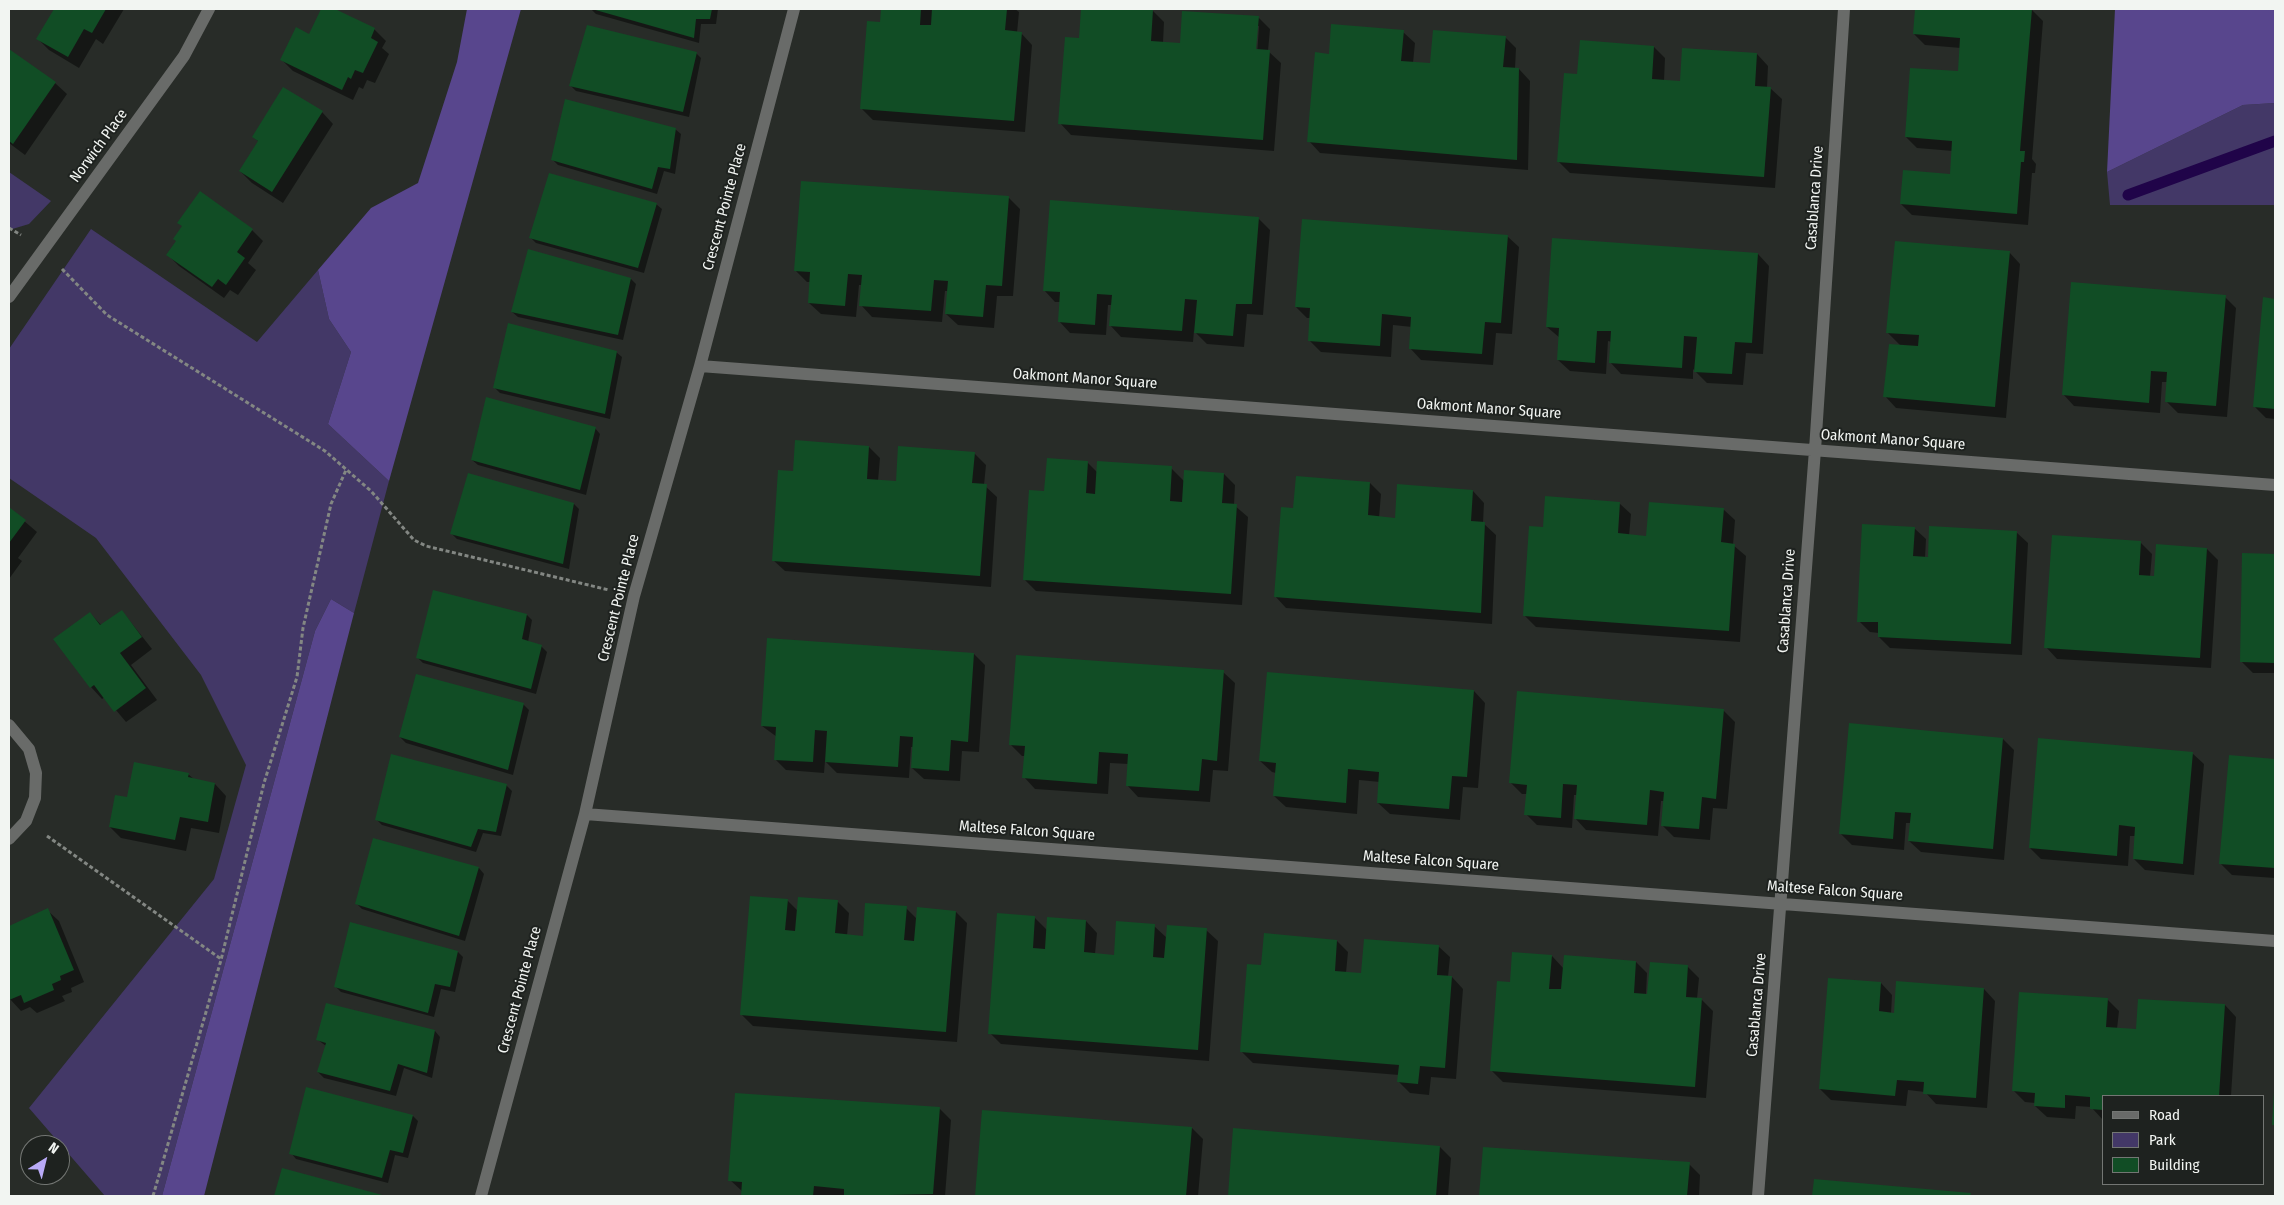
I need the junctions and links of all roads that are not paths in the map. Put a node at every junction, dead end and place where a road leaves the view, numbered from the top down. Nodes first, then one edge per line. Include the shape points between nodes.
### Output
1 (209, 9) edge
2 (794, 9) edge
3 (1844, 9) edge
4 (10, 291) edge
5 (700, 366) junction
6 (1815, 450) junction
7 (2275, 485) edge
8 (9, 725) edge
9 (584, 814) junction
10 (9, 839) edge
11 (1781, 904) junction
12 (2275, 941) edge
13 (482, 1196) edge
14 (1758, 1196) edge

1 - 4 street, Norwich Place via 184,56 44,250
2 - 5 street, Crescent Pointe Place
3 - 6 street, Casablanca Drive
5 - 6 street, Oakmont Manor Square
5 - 9 street, Crescent Pointe Place via 634,596
6 - 7 street, Oakmont Manor Square
6 - 11 street, Casablanca Drive
8 - 10 street via 29,749 36,773 35,798 26,821
9 - 11 street, Maltese Falcon Square
9 - 13 street, Crescent Pointe Place
11 - 12 street, Maltese Falcon Square
11 - 14 street, Casablanca Drive

